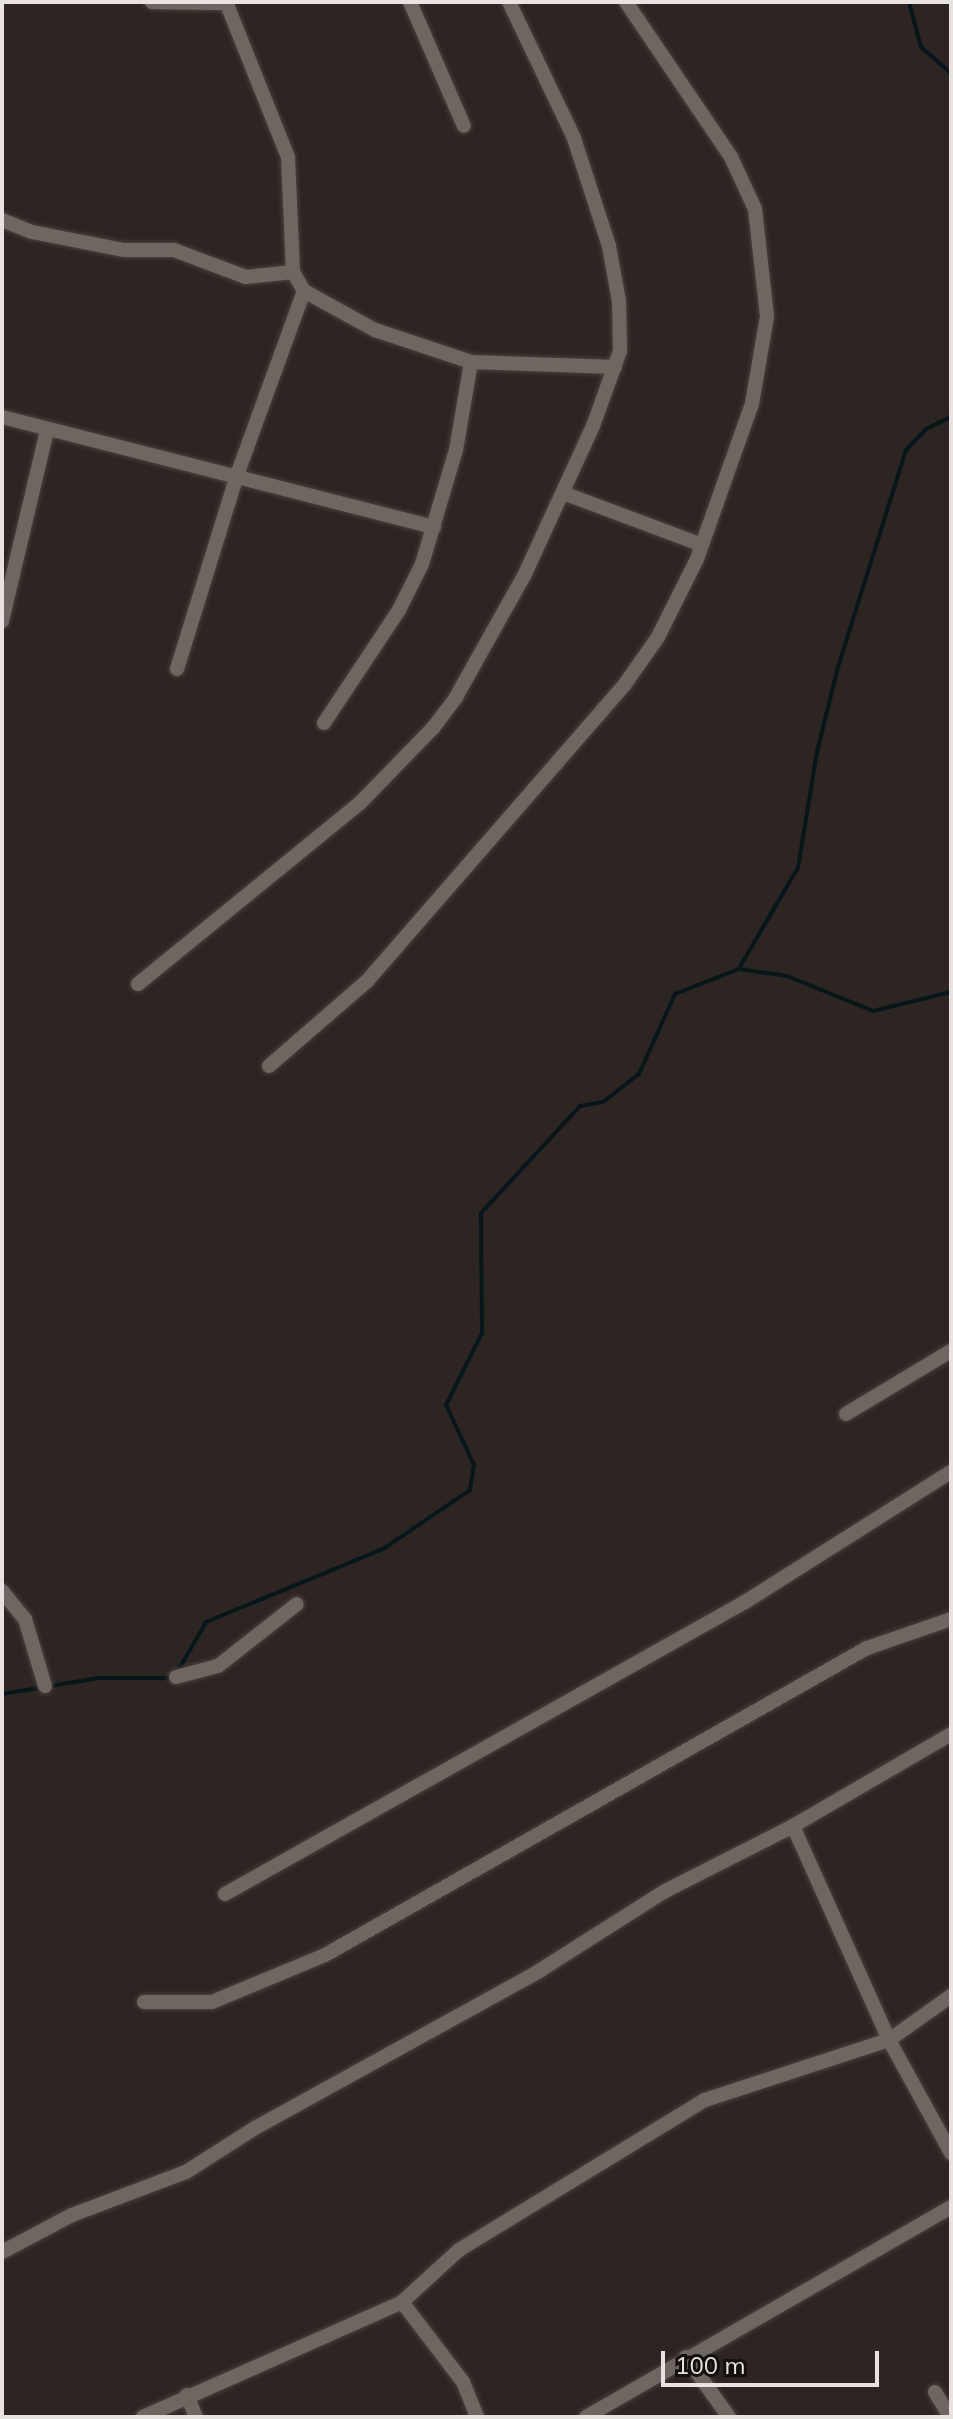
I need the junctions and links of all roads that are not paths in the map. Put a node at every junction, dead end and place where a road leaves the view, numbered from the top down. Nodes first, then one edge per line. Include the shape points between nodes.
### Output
1 (152, 2) edge
2 (226, 2) edge
3 (410, 2) edge
4 (509, 2) edge
5 (626, 2) edge
6 (464, 126) dead end
7 (2, 220) edge
8 (293, 272) junction
9 (304, 291) junction
10 (471, 362) junction
11 (615, 367) junction
12 (2, 417) edge
13 (47, 431) junction
14 (237, 475) junction
15 (563, 493) junction
16 (434, 527) junction
17 (702, 545) junction
18 (2, 621) edge
19 (177, 669) dead end
20 (324, 723) dead end
21 (138, 984) dead end
22 (269, 1066) dead end
23 (951, 1351) edge
24 (846, 1414) dead end
25 (951, 1472) edge
26 (2, 1591) edge
27 (297, 1604) dead end
28 (951, 1619) edge
29 (176, 1677) dead end
30 (45, 1686) dead end
31 (951, 1734) edge
32 (793, 1826) junction
33 (225, 1894) dead end
34 (951, 1996) edge
35 (144, 2002) dead end
36 (889, 2040) junction
37 (951, 2153) edge
38 (951, 2207) edge
39 (2, 2252) edge
40 (402, 2302) junction
41 (686, 2357) junction
42 (935, 2392) dead end
43 (187, 2395) junction
44 (143, 2417) edge
45 (196, 2417) edge
46 (477, 2417) edge
47 (586, 2417) edge
48 (729, 2417) edge
49 (950, 2417) edge

1 - 2 street
2 - 8 street via 288,157
3 - 6 street
4 - 11 street via 574,138 609,246 619,301
5 - 17 street via 731,157 755,209 765,264 767,316 752,404
7 - 8 street via 32,232 124,250 174,250 246,277
8 - 9 street
9 - 10 street via 375,330
9 - 14 street
10 - 11 street
10 - 16 street via 456,450
11 - 15 street
12 - 13 street
13 - 14 street
13 - 18 street
14 - 16 street
14 - 19 street
15 - 17 street
15 - 21 street via 524,576 433,728 360,803
16 - 20 street via 399,610
17 - 22 street via 658,637 625,684 367,981
23 - 24 street
25 - 33 street via 745,1602
26 - 30 street via 25,1619
27 - 29 street via 218,1666
28 - 35 street via 867,1648 325,1955 212,2002
31 - 32 street
32 - 36 street
32 - 39 street via 665,1891 539,1971 255,2128 186,2172 72,2215
34 - 36 street
36 - 37 street
36 - 40 street via 705,2100 459,2250
38 - 41 street
40 - 43 street
40 - 46 street via 463,2382
41 - 47 street
41 - 48 street
42 - 49 street
43 - 44 street
43 - 45 street

